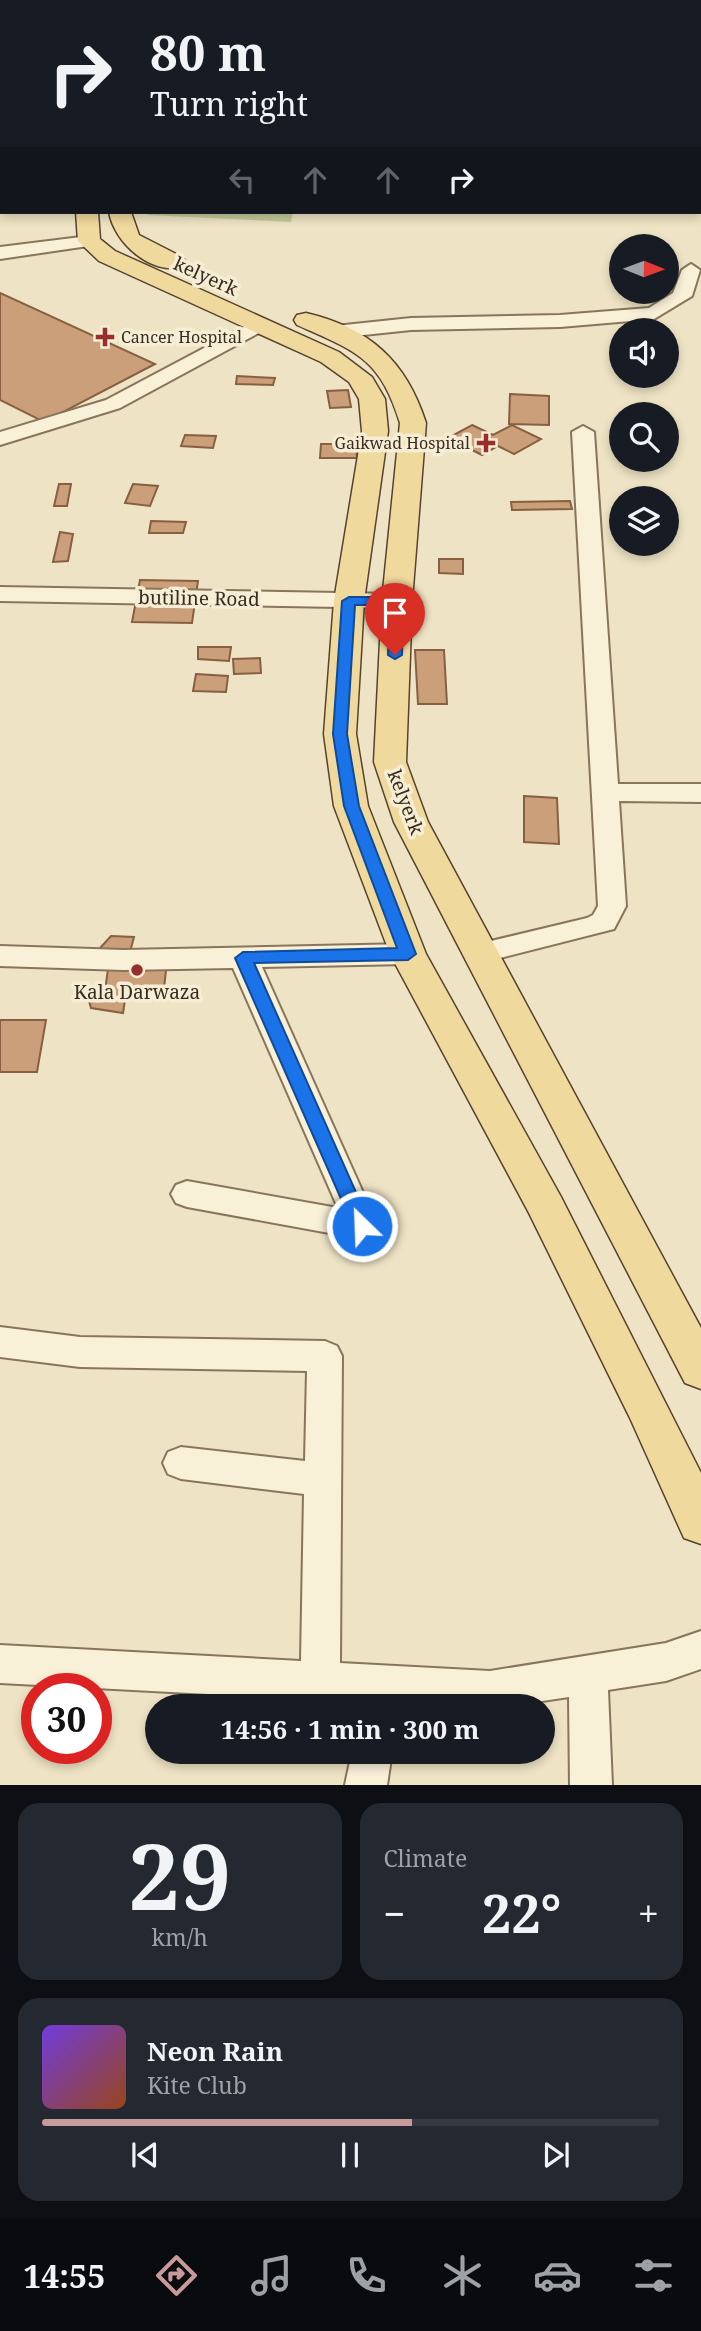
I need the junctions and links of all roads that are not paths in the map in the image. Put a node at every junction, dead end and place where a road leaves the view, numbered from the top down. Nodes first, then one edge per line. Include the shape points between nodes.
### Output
1 (120, 214) edge
2 (88, 226) edge
3 (0, 253) edge
4 (691, 270) dead end
5 (259, 325) junction
6 (335, 332) junction
7 (583, 432) dead end
8 (0, 439) edge
9 (0, 594) edge
10 (349, 601) junction
11 (397, 601) junction
12 (606, 792) junction
13 (701, 793) edge
14 (480, 953) junction
15 (408, 954) junction
16 (0, 956) edge
17 (243, 958) junction
18 (187, 1195) dead end
19 (0, 1342) edge
20 (701, 1370) edge
21 (181, 1463) dead end
22 (323, 1480) junction
23 (701, 1523) edge
24 (701, 1650) edge
25 (0, 1664) edge
26 (588, 1675) junction
27 (320, 1681) junction
28 (374, 1694) edge
29 (418, 1694) edge
30 (370, 1764) edge
31 (366, 1785) edge
32 (592, 1785) edge

1 - 6 main road, kelyerk via 122,229 138,246
2 - 3 street
2 - 5 main road via 107,256
4 - 6 street via 682,296 654,313
5 - 8 street via 113,404
5 - 10 main road via 330,357 359,377 372,399 375,430
6 - 11 main road, kelyerk via 382,357 406,395 413,423
7 - 12 street
9 - 10 street, butiline Road
10 - 11 street, butiline Road
10 - 15 main road via 340,734 351,806
11 - 14 main road, kelyerk via 390,762 411,822
12 - 13 street
12 - 14 street via 612,905 604,922
14 - 20 main road, kelyerk
15 - 17 street
15 - 23 main road via 547,1208
16 - 17 street
17 - 18 street via 362,1226
19 - 22 street via 80,1352 325,1356
21 - 22 street
22 - 27 street
24 - 26 street via 666,1662
25 - 27 street
26 - 29 street via 490,1690
26 - 32 street
27 - 28 street
30 - 31 street

